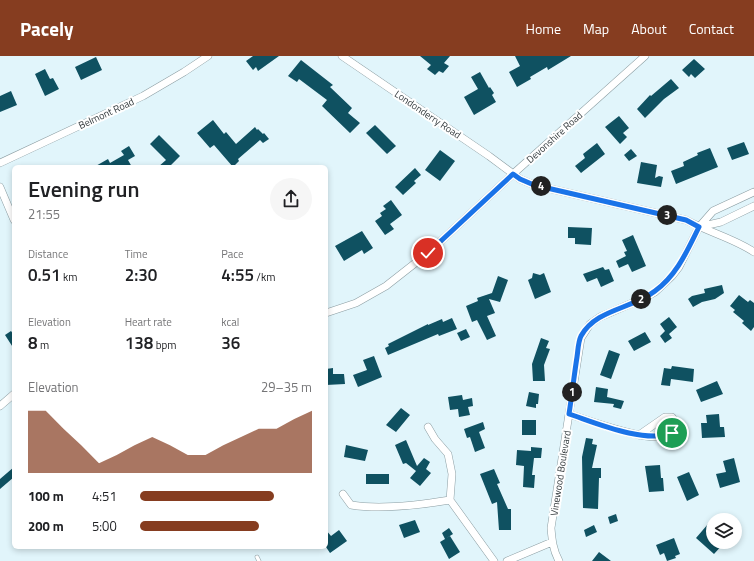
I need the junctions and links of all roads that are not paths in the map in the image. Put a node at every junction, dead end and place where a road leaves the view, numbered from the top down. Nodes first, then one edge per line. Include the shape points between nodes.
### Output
1 (208, 56) edge
2 (342, 56) edge
3 (645, 56) edge
4 (0, 163) edge
5 (513, 174) junction
6 (0, 187) edge
7 (754, 192) edge
8 (754, 206) edge
9 (12, 215) edge
10 (699, 227) junction
11 (754, 252) edge
12 (328, 312) edge
13 (12, 396) edge
14 (0, 406) edge
15 (569, 414) junction
16 (428, 427) dead end
17 (639, 435) junction
18 (343, 494) dead end
19 (450, 500) junction
20 (552, 542) junction
21 (494, 561) edge
22 (507, 561) edge
23 (559, 561) edge

1 - 4 street, Belmont Road via 143,96
2 - 5 street, Londonderry Road
3 - 5 street, Devonshire Road
5 - 10 street, Londonderry Road via 534,185 686,220
5 - 12 street, Devonshire Road via 428,253 386,286 356,303
6 - 9 street
7 - 10 street, Vinewood Boulevard via 713,211
8 - 10 street via 721,222
10 - 11 street, Londonderry Road
10 - 15 street, Vinewood Boulevard via 679,266 664,284 646,297 590,324 581,338
13 - 14 street
15 - 17 street
15 - 20 street, Vinewood Boulevard via 551,528
16 - 19 street via 448,454 452,474
17 - 17 street via 665,417 672,417 674,420 676,427 666,436
18 - 19 street via 351,505 364,507
19 - 21 street
20 - 22 street
20 - 23 street, Vinewood Boulevard

